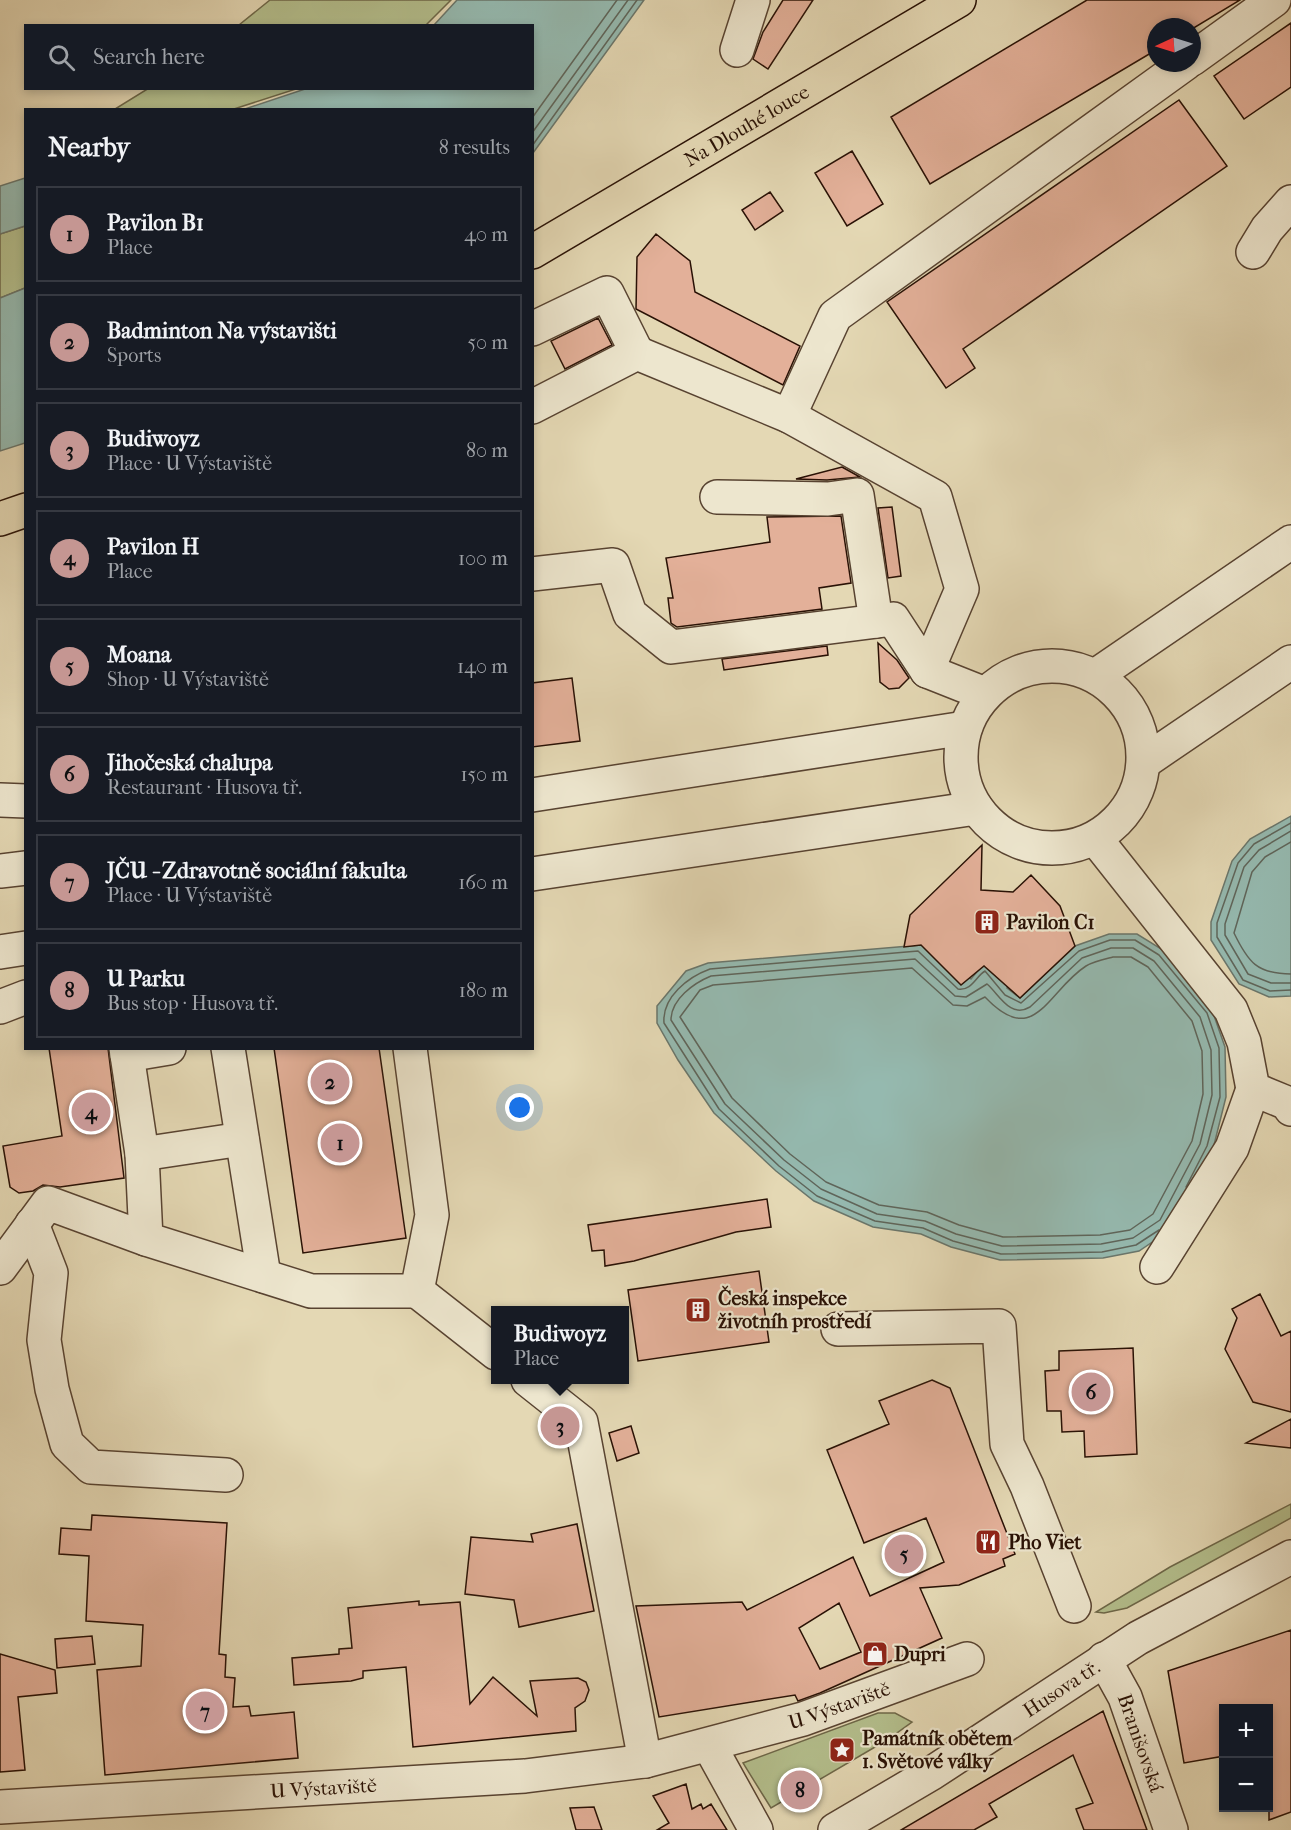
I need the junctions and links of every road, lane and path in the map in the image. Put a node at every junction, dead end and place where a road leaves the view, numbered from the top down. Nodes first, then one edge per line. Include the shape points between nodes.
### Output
1 (753, 0) edge
2 (960, 0) edge
3 (1274, 0) edge
4 (737, 50) dead end
5 (1201, 53) edge
6 (1173, 72) edge
7 (1291, 201) edge
8 (534, 251) edge
9 (1253, 252) dead end
10 (534, 328) edge
11 (637, 353) junction
12 (534, 406) edge
13 (789, 416) junction
14 (717, 498) dead end
15 (24, 511) edge
16 (0, 519) edge
17 (1291, 542) edge
18 (534, 574) edge
19 (876, 621) junction
20 (1291, 662) edge
21 (927, 671) junction
22 (1095, 676) junction
23 (985, 694) junction
24 (965, 728) junction
25 (1144, 762) junction
26 (534, 795) edge
27 (0, 800) edge
28 (24, 801) edge
29 (976, 808) junction
30 (1095, 838) junction
31 (24, 868) edge
32 (0, 871) edge
33 (534, 874) edge
34 (24, 948) edge
35 (0, 952) edge
36 (24, 998) edge
37 (0, 1007) edge
38 (148, 1050) edge
39 (228, 1050) edge
40 (410, 1050) edge
41 (126, 1052) edge
42 (1253, 1089) junction
43 (1291, 1109) edge
44 (242, 1139) junction
45 (142, 1155) junction
46 (32, 1224) junction
47 (146, 1239) junction
48 (1157, 1267) dead end
49 (0, 1268) edge
50 (264, 1276) junction
51 (417, 1291) junction
52 (838, 1329) dead end
53 (491, 1350) edge
54 (533, 1384) edge
55 (226, 1475) dead end
56 (1291, 1557) edge
57 (1074, 1606) dead end
58 (967, 1659) dead end
59 (1104, 1659) junction
60 (709, 1745) junction
61 (645, 1761) junction
62 (0, 1807) edge
63 (756, 1830) edge
64 (835, 1830) edge
65 (1172, 1830) edge

1 - 4 street
2 - 8 main road, Na Dlouhé louce
3 - 5 street
6 - 13 street via 834,316
7 - 9 street via 1266,229
10 - 11 street via 607,293
11 - 12 street
11 - 13 street
13 - 21 street via 935,497 962,590
14 - 19 street via 828,499 857,495
15 - 16 main road
17 - 22 street
18 - 19 street via 613,565 630,614 671,647
19 - 21 street via 893,619
20 - 25 street
21 - 23 street
22 - 23 street via 1067,667 1037,666 1009,676
22 - 25 street via 1116,691 1132,712 1141,736
23 - 24 street
24 - 26 street
24 - 29 street via 960,755 964,783
25 - 30 street via 1137,792 1120,819
27 - 28 street
29 - 30 street via 994,828 1034,847 1070,848
29 - 33 street
30 - 42 street via 1231,1010 1244,1042
31 - 32 street
34 - 35 street
36 - 37 street
38 - 41 street
39 - 44 street
40 - 51 street via 432,1215
41 - 45 street
42 - 43 street via 1287,1103
42 - 48 street via 1232,1148
44 - 45 street
44 - 50 street
45 - 47 street
46 - 47 street via 48,1203
46 - 49 street
46 - 55 street via 51,1273 44,1340 67,1444 91,1467
47 - 50 street
50 - 51 street via 311,1291
51 - 53 street
52 - 57 street via 999,1326 1007,1444
54 - 61 street via 581,1422
56 - 59 street, Husova tř. via 1171,1619
58 - 60 street, U Výstaviště via 803,1719
59 - 64 street, Husova tř. via 932,1773
59 - 65 street, Branišovská via 1125,1697
60 - 61 street, U Výstaviště
60 - 63 street
61 - 62 street, U Výstaviště via 525,1776

